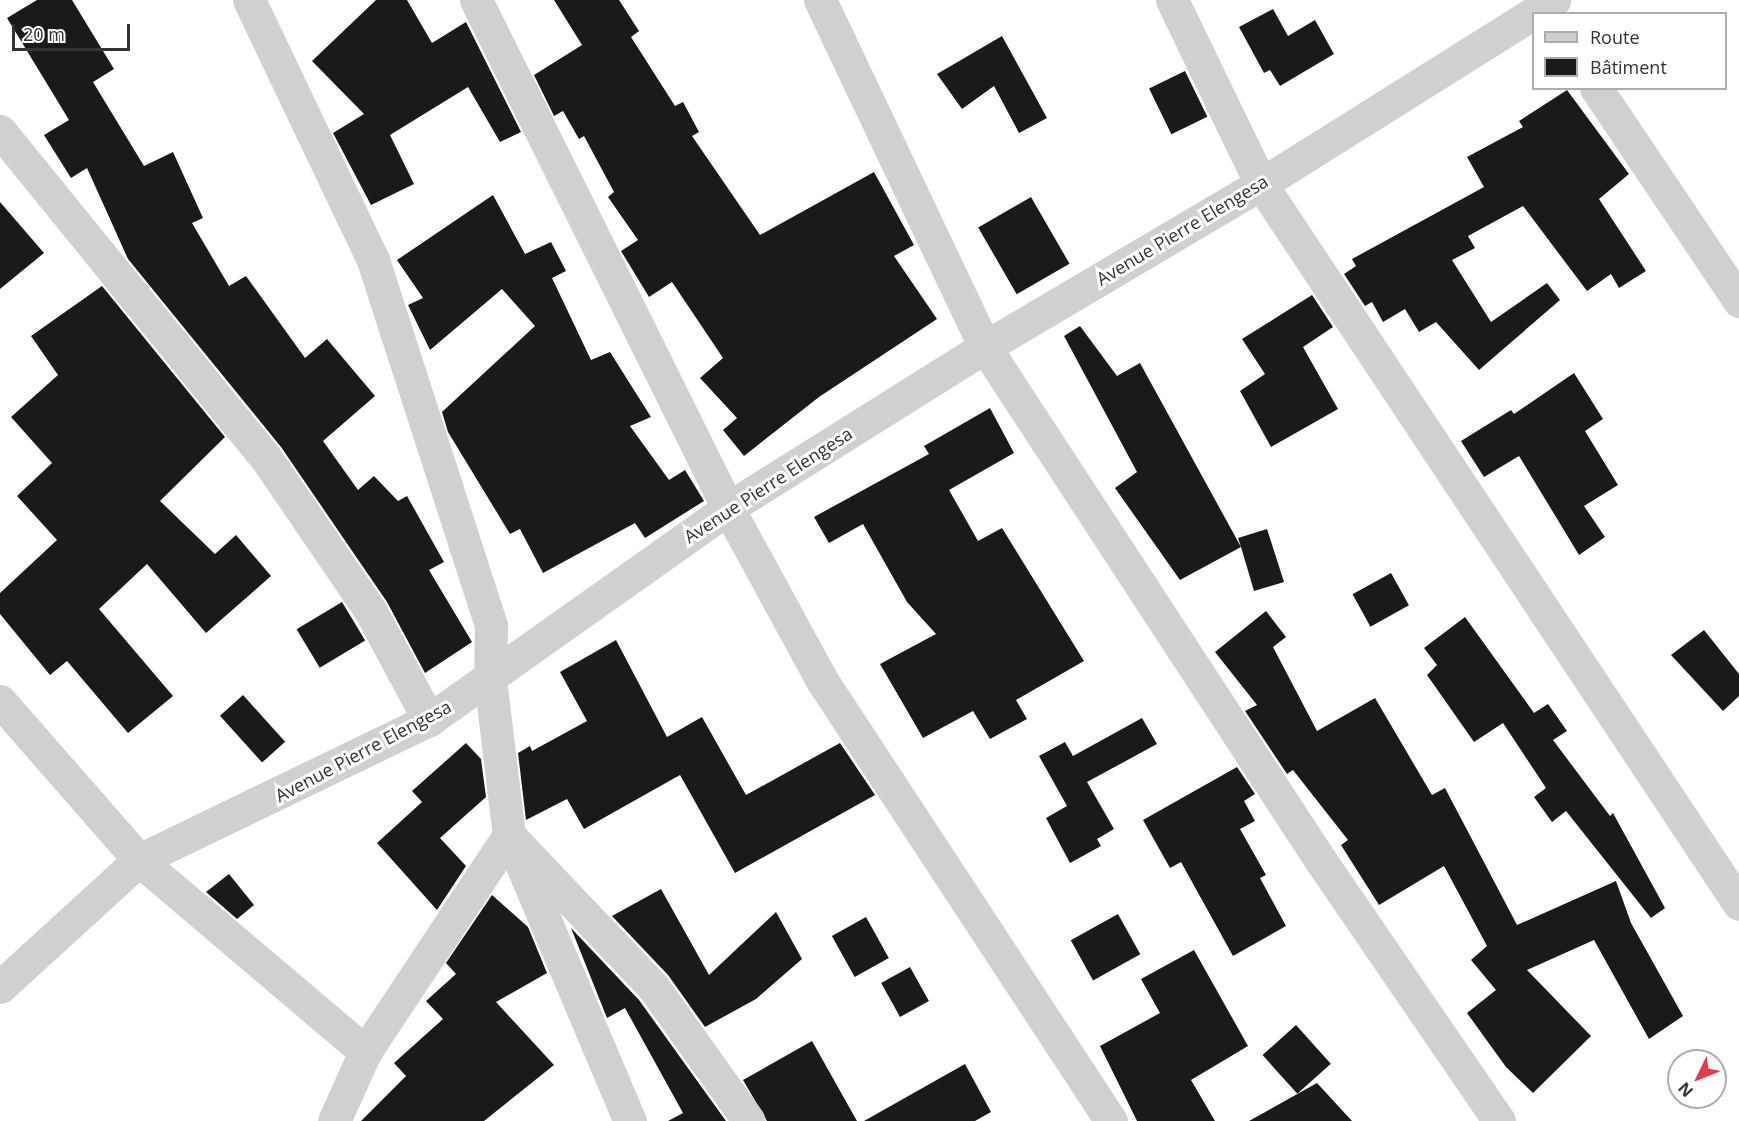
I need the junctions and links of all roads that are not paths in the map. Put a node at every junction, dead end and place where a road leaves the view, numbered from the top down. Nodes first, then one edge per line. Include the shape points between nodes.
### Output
1 (249, 0) edge
2 (476, 0) edge
3 (820, 0) edge
4 (1172, 0) edge
5 (1532, 13) edge
6 (1597, 90) edge
7 (0, 131) edge
8 (1262, 184) junction
9 (1739, 301) edge
10 (985, 347) junction
11 (728, 508) junction
12 (490, 679) junction
13 (0, 701) edge
14 (429, 720) junction
15 (509, 835) junction
16 (139, 860) junction
17 (1739, 904) edge
18 (0, 987) edge
19 (365, 1052) junction
20 (334, 1121) edge
21 (630, 1121) edge
22 (749, 1121) edge
23 (1111, 1121) edge
24 (1499, 1121) edge

1 - 12 street via 373,260 482,592 491,626
2 - 11 street
3 - 10 street
4 - 8 street
5 - 8 street, Avenue Pierre Elengesa
6 - 9 street
7 - 14 street via 266,458 371,612
8 - 10 street, Avenue Pierre Elengesa
8 - 17 street
10 - 11 street, Avenue Pierre Elengesa
10 - 24 street via 1321,861
11 - 12 street, Avenue Pierre Elengesa
11 - 23 street via 823,682
12 - 14 street, Avenue Pierre Elengesa
12 - 15 street
13 - 16 street
14 - 16 street, Avenue Pierre Elengesa
15 - 19 street
15 - 21 street
15 - 22 street via 654,988
16 - 18 street, Avenue Pierre Elengesa
16 - 19 street
19 - 20 street

